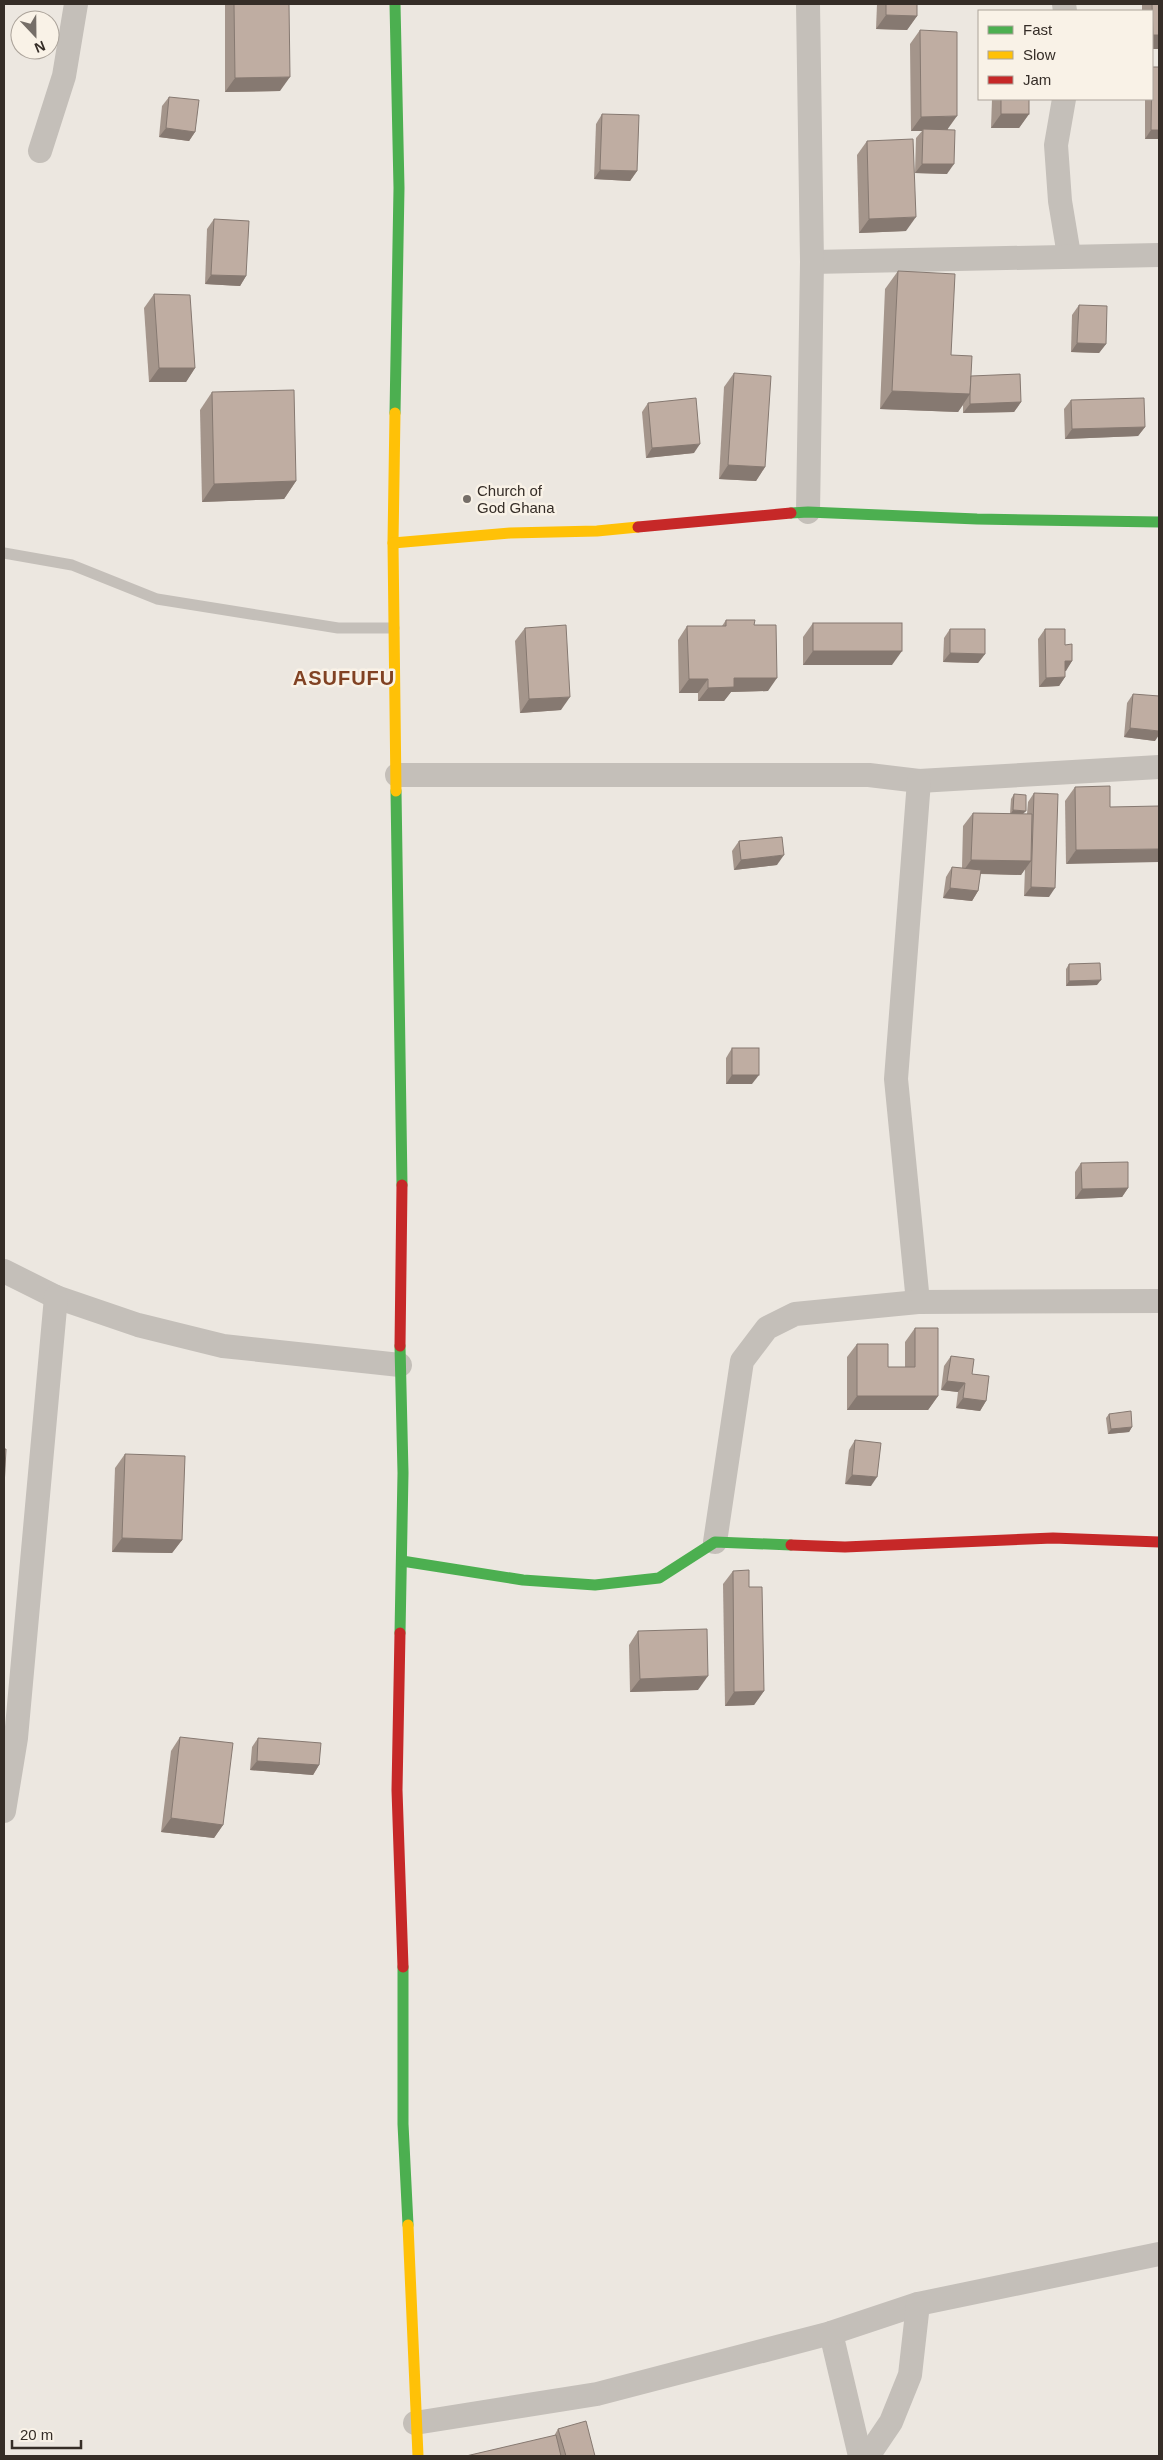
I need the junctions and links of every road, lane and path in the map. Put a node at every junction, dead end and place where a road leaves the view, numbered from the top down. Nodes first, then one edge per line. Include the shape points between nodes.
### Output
1 (76, 4) edge
2 (395, 4) edge
3 (808, 4) edge
4 (1064, 100) edge
5 (40, 151) dead end
6 (1069, 255) junction
7 (1159, 255) edge
8 (812, 262) junction
9 (808, 512) junction
10 (1159, 522) edge
11 (394, 543) junction
12 (4, 553) edge
13 (396, 628) junction
14 (1159, 766) edge
15 (397, 775) junction
16 (919, 781) junction
17 (4, 1271) edge
18 (56, 1297) junction
19 (1159, 1301) edge
20 (918, 1302) junction
21 (400, 1365) junction
22 (715, 1542) junction
23 (1159, 1542) edge
24 (402, 1561) junction
25 (4, 1811) edge
26 (1159, 2254) edge
27 (918, 2304) junction
28 (831, 2332) junction
29 (415, 2423) junction
30 (418, 2456) edge
31 (860, 2456) edge
32 (868, 2456) edge

1 - 5 street via 64,76
2 - 11 main road via 399,188
3 - 8 street
4 - 6 street via 1056,145 1060,201
6 - 7 street
6 - 8 street
8 - 9 street
9 - 10 main road
9 - 11 main road via 596,531 510,533
11 - 13 main road
12 - 13 lane via 72,565 157,599 338,628
13 - 15 main road
14 - 16 street
15 - 16 street via 869,775
15 - 21 main road via 403,1126
16 - 20 street via 896,1079
17 - 18 street
18 - 21 street via 138,1325 223,1346
18 - 25 street via 16,1738
19 - 20 street
20 - 22 street via 795,1314 767,1328 742,1361
21 - 24 main road
22 - 23 main road via 845,1547 1053,1538
22 - 24 main road via 659,1578 595,1585 523,1580
24 - 29 main road via 397,1790 403,1974 403,2124
26 - 27 street
27 - 28 street
27 - 32 street via 910,2375 891,2422
28 - 29 street via 597,2394
28 - 31 street
29 - 30 main road

